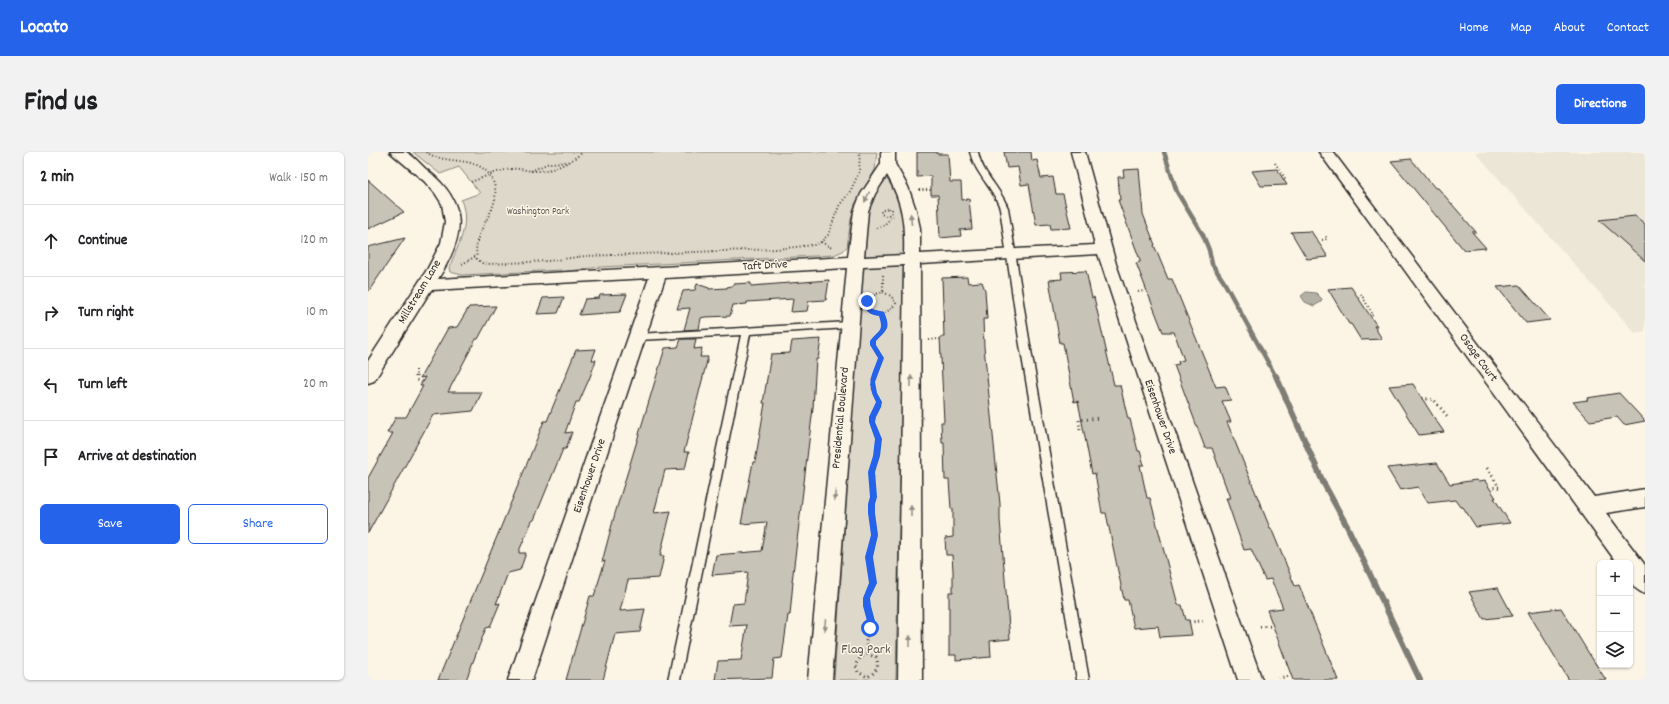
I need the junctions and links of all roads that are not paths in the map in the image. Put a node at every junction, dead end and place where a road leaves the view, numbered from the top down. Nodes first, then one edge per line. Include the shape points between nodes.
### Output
1 (397, 152) edge
2 (974, 152) edge
3 (1078, 152) edge
4 (1326, 152) edge
5 (888, 158) edge
6 (1104, 249) junction
7 (1010, 253) junction
8 (911, 258) junction
9 (855, 261) junction
10 (659, 272) junction
11 (427, 284) junction
12 (849, 326) junction
13 (746, 331) junction
14 (637, 337) junction
15 (368, 376) edge
16 (1645, 498) edge
17 (1588, 507) junction
18 (1645, 583) edge
19 (520, 680) edge
20 (674, 680) edge
21 (820, 680) edge
22 (910, 680) edge
23 (1083, 680) edge
24 (1250, 680) edge

1 - 11 street, Millstream Lane via 428,178 449,204 452,222 448,243
2 - 7 lane via 978,165 1003,202
3 - 6 street, Eisenhower Drive
4 - 17 street, Osage Court
8 -> 5 street, Presidential Boulevard via 910,210 907,197
5 -> 9 street, Presidential Boulevard via 861,211
6 - 7 street, Taft Drive
6 - 24 street, Eisenhower Drive
7 - 8 street, Taft Drive
7 - 23 lane
8 - 9 street, Taft Drive
22 -> 8 street, Presidential Boulevard
9 - 10 street, Taft Drive
9 - 12 street, Presidential Boulevard
10 - 11 street, Taft Drive
10 - 14 street, Eisenhower Drive
11 - 15 street, Millstream Lane
12 - 13 lane
12 -> 21 street, Presidential Boulevard
13 - 14 lane
13 - 20 lane
14 - 19 street, Eisenhower Drive
16 - 17 street
17 - 18 street, Osage Court

